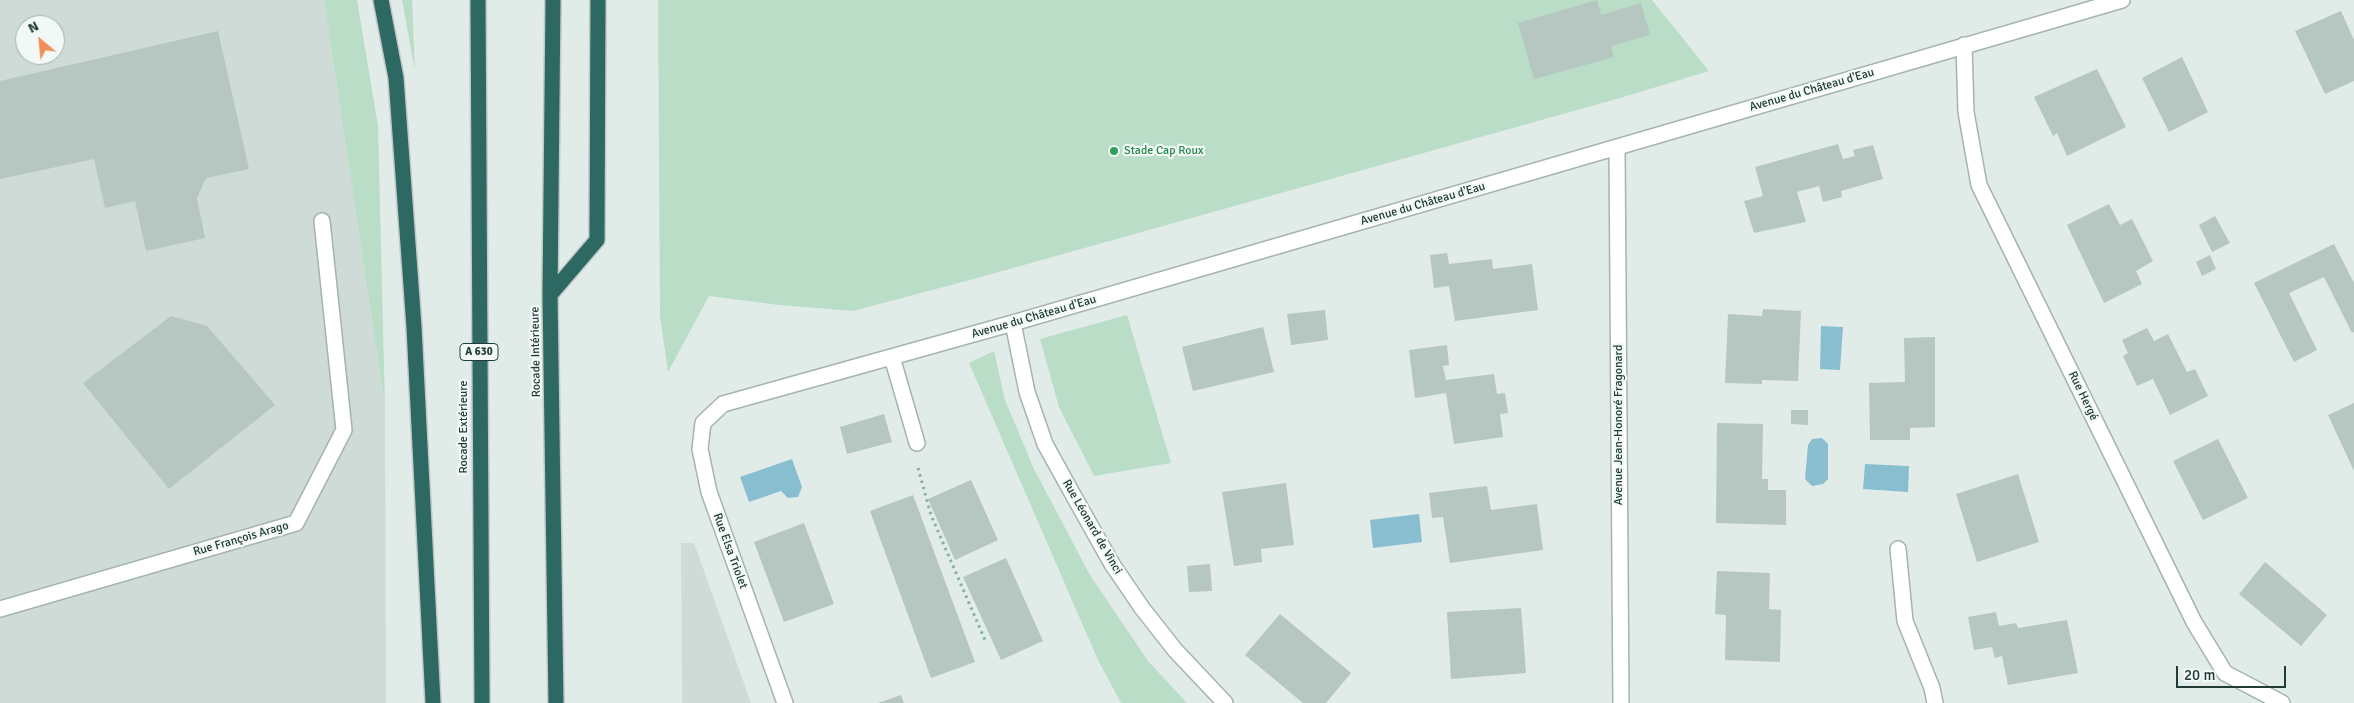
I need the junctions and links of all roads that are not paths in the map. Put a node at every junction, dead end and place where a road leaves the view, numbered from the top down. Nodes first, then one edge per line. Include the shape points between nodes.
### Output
1 (381, 0) edge
2 (478, 0) edge
3 (552, 0) edge
4 (598, 0) edge
5 (2122, 0) edge
6 (1964, 45) junction
7 (1617, 148) junction
8 (322, 221) dead end
9 (550, 295) junction
10 (1013, 323) junction
11 (892, 357) junction
12 (723, 404) joint
13 (917, 443) dead end
14 (1898, 549) dead end
15 (0, 609) edge
16 (434, 703) edge
17 (482, 703) edge
18 (556, 703) edge
19 (785, 703) edge
20 (1225, 703) edge
21 (1621, 703) edge
22 (1935, 703) edge
23 (2282, 703) edge

1 - 16 highway via 396,78 414,327
2 - 17 highway, Rocade Extérieure / A 630
3 - 9 highway, Rocade Intérieure
4 - 9 highway via 597,240
5 - 6 street, Avenue du Château d'Eau
6 - 7 street, Avenue du Château d'Eau
6 - 23 street, Rue Hergé via 1966,112 1979,185 2194,622 2225,673
7 - 10 street, Avenue du Château d'Eau
7 - 21 street, Avenue Jean-Honoré Fragonard
8 - 15 street, Rue François Arago via 344,430 296,523
9 - 18 highway, Rocade Intérieure
10 - 11 street, Avenue du Château d'Eau
10 - 20 street, Rue Léonard de Vinci via 1027,392 1045,444 1072,493 1112,564 1142,608
11 - 12 street, Avenue du Château d'Eau
11 - 13 street
12 - 19 street, Rue Elsa Triolet via 703,423 700,450 709,492
14 - 22 street via 1905,622

